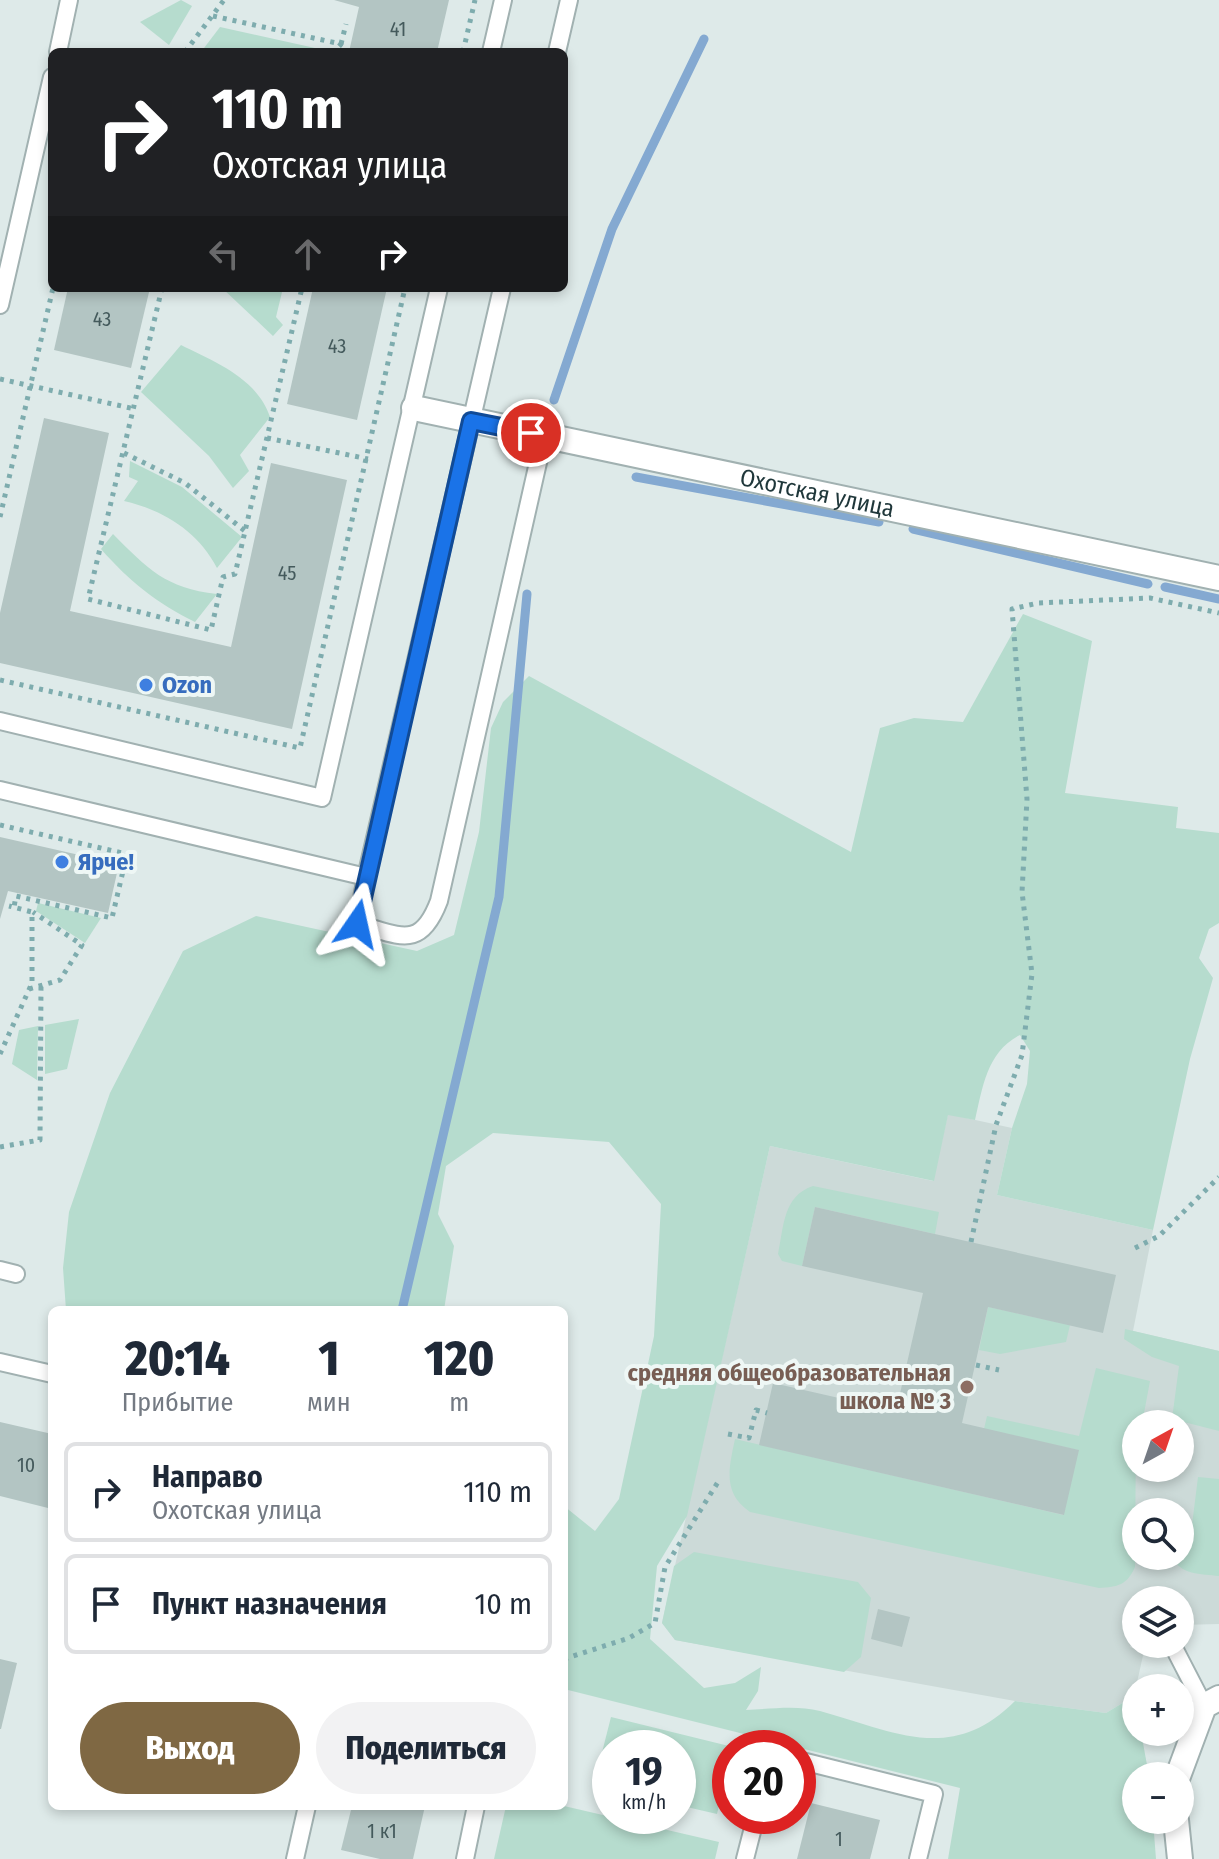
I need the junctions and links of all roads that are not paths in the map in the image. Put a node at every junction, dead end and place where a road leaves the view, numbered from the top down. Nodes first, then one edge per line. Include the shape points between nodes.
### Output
1 (69, 0) edge
2 (503, 0) edge
3 (569, 0) edge
4 (59, 48) edge
5 (492, 48) edge
6 (558, 48) edge
7 (48, 95) edge
8 (438, 292) edge
9 (501, 292) edge
10 (0, 305) edge
11 (414, 408) junction
12 (471, 421) junction
13 (544, 436) junction
14 (1219, 578) edge
15 (0, 721) edge
16 (0, 790) edge
17 (366, 877) junction
18 (0, 1362) edge
19 (48, 1373) edge
20 (1181, 1658) edge
21 (1211, 1702) edge
22 (1184, 1762) edge
23 (816, 1764) edge
24 (306, 1810) edge
25 (475, 1810) edge
26 (751, 1834) edge
27 (1177, 1834) edge
28 (295, 1859) edge
29 (465, 1859) edge
30 (745, 1859) edge
31 (918, 1859) edge
32 (1180, 1859) edge

1 - 4 lane
2 - 5 lane
3 - 6 lane
7 - 10 lane
8 - 11 lane
9 - 12 lane
11 - 12 street, Охотская улица
11 - 15 lane via 322,798
12 - 13 street, Охотская улица
12 - 17 lane
13 - 14 street, Охотская улица
13 - 17 lane via 439,901 424,931 410,938 357,924
16 - 17 lane
18 - 19 lane
20 - 21 lane
21 - 22 street
23 - 31 lane via 934,1794
24 - 28 lane
25 - 29 lane
26 - 30 lane
27 - 32 street

